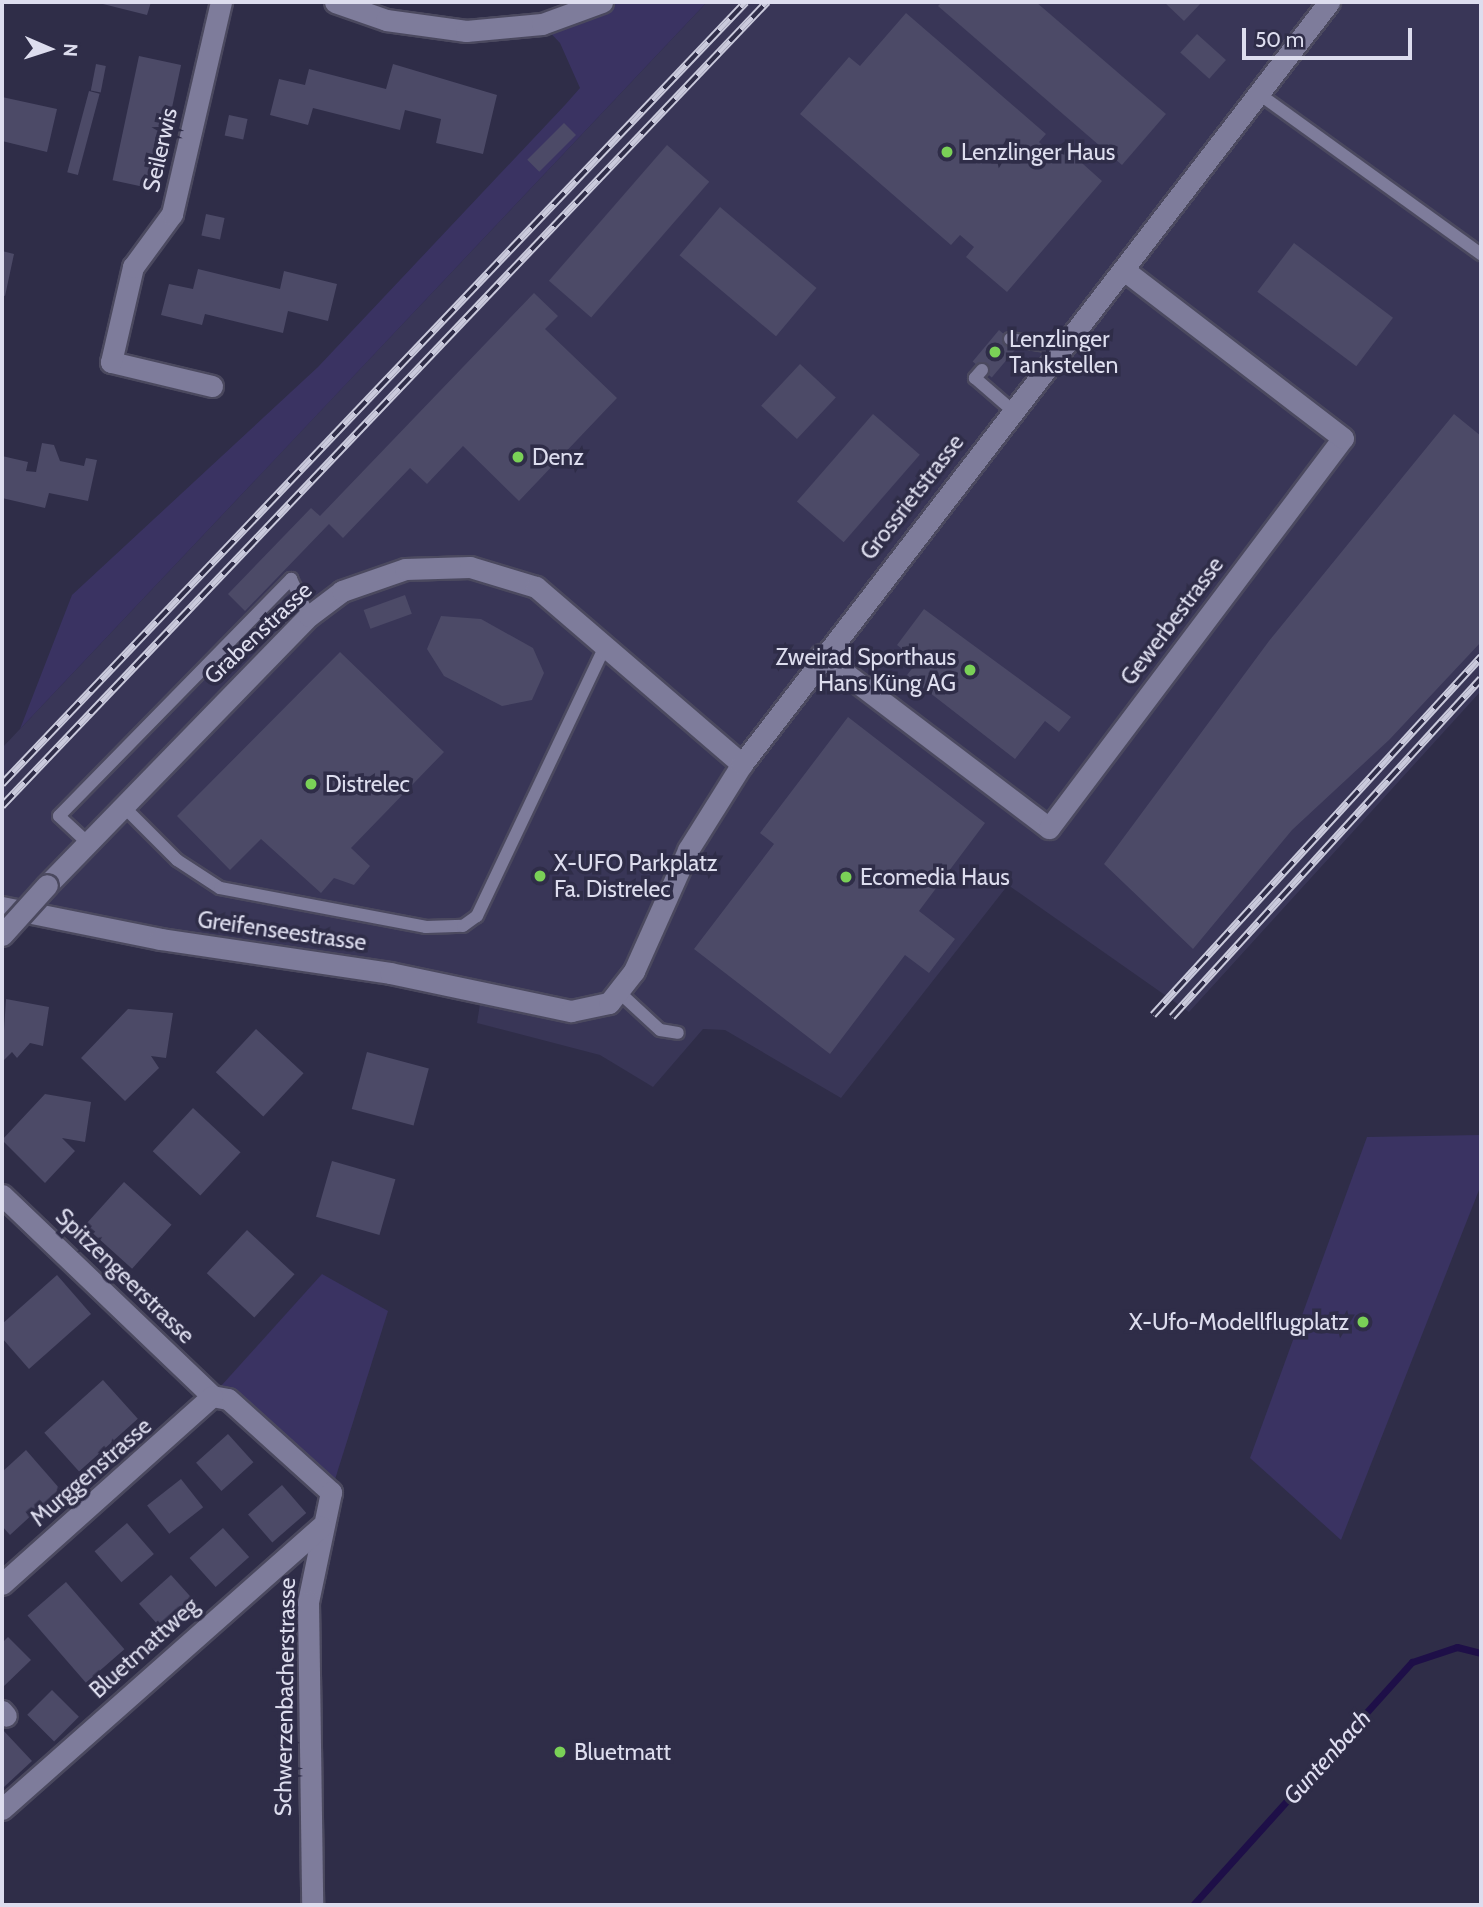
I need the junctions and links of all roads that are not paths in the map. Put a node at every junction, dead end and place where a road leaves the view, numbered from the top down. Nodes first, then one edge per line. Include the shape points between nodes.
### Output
1 (221, 2) edge
2 (335, 2) edge
3 (602, 2) edge
4 (1329, 2) edge
5 (1259, 94) junction
6 (1481, 254) edge
7 (1125, 271) junction
8 (1010, 339) dead end
9 (1064, 348) junction
10 (982, 370) dead end
11 (212, 386) dead end
12 (1013, 411) junction
13 (309, 616) junction
14 (606, 643) junction
15 (821, 655) junction
16 (742, 764) junction
17 (124, 807) junction
18 (89, 844) junction
19 (2, 907) edge
20 (2, 935) edge
21 (620, 993) junction
22 (678, 1033) dead end
23 (2, 1195) edge
24 (212, 1396) junction
25 (331, 1493) joint
26 (320, 1527) junction
27 (2, 1584) edge
28 (2, 1809) edge
29 (312, 1905) edge

1 - 11 street, Seilerwis via 172,214 133,267 111,362
2 - 3 street via 386,20 466,31 542,24
4 - 5 street, Grossrietstrasse
5 - 6 lane
5 - 7 street, Grossrietstrasse
7 - 9 street, Grossrietstrasse
7 - 15 street, Gewerbestrasse via 1343,438 1049,828
8 - 9 lane
9 - 12 street, Grossrietstrasse
10 - 12 lane via 975,378
12 - 15 street, Grossrietstrasse
13 - 14 street, Grabenstrasse via 376,576 437,564 470,567 536,587
13 - 17 street, Grabenstrasse
13 - 18 lane via 290,579 59,816
14 - 16 street, Grabenstrasse
14 - 17 lane via 477,916 444,930 220,888 177,860
15 - 16 street, Grossrietstrasse
16 - 21 street, Grossrietstrasse via 688,850
17 - 18 street, Grabenstrasse
18 - 20 street, Grabenstrasse, bridge
19 - 21 street, Greifenseestrasse via 160,939 390,973 555,1008 598,1010
21 - 22 lane via 660,1030
23 - 24 street, Spitzengeerstrasse
24 - 25 street, Spitzengeerstrasse via 228,1399
24 - 27 street, Murggenstrasse
25 - 26 street, Schwerzenbacherstrasse
26 - 28 street, Bluetmattweg
26 - 29 street, Schwerzenbacherstrasse via 307,1629

